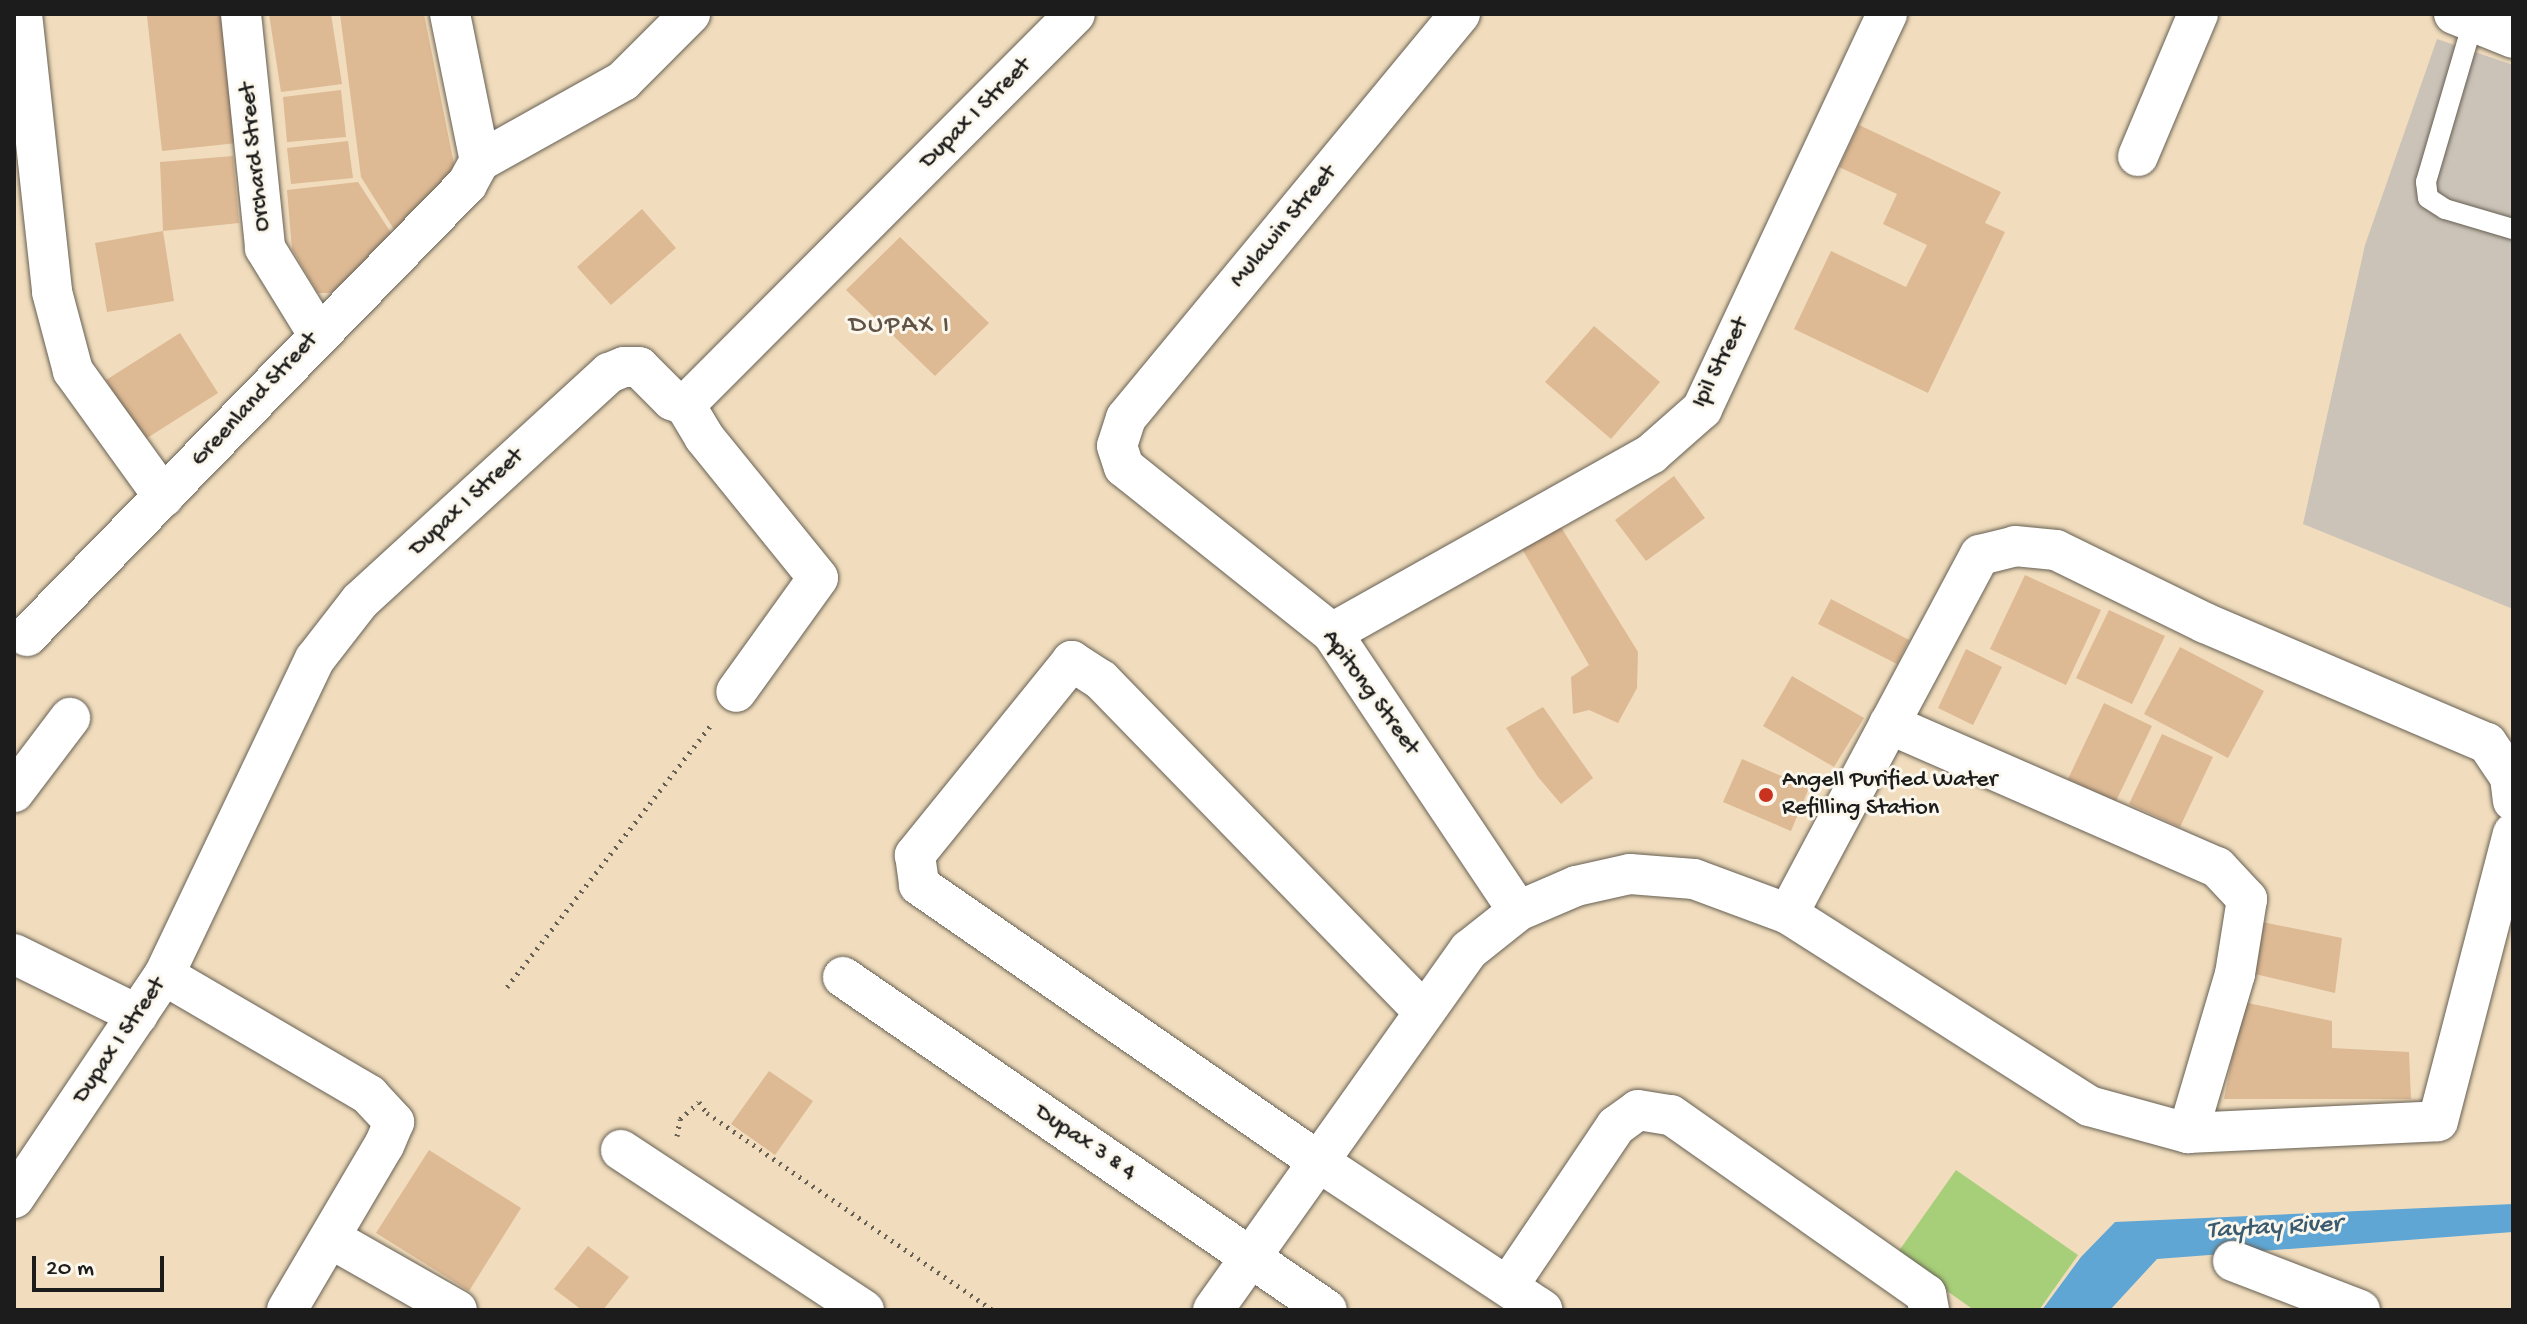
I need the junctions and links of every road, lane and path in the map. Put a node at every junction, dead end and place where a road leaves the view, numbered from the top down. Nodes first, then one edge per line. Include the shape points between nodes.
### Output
1 (22, 14) edge
2 (241, 14) edge
3 (450, 14) edge
4 (690, 14) edge
5 (1075, 14) edge
6 (1460, 14) edge
7 (1887, 14) edge
8 (2198, 14) edge
9 (2463, 18) edge
10 (2513, 38) edge
11 (2138, 156) dead end
12 (480, 161) junction
13 (2513, 229) edge
14 (318, 334) junction
15 (685, 405) junction
16 (1117, 446) joint
17 (164, 497) junction
18 (1332, 633) junction
19 (27, 636) dead end
20 (736, 692) joint
21 (70, 718) dead end
22 (1889, 724) junction
23 (14, 792) edge
24 (2513, 801) edge
25 (2513, 834) edge
26 (1518, 911) junction
27 (1788, 914) junction
28 (14, 954) edge
29 (164, 975) junction
30 (843, 977) dead end
31 (507, 987) dead end
32 (1424, 1012) junction
33 (138, 1015) junction
34 (2188, 1133) junction
35 (621, 1150) dead end
36 (1319, 1162) junction
37 (659, 1172) junction
38 (14, 1198) edge
39 (330, 1238) junction
40 (1253, 1258) junction
41 (2233, 1261) dead end
42 (1508, 1286) junction
43 (287, 1310) edge
44 (457, 1310) edge
45 (864, 1310) edge
46 (993, 1310) edge
47 (1213, 1310) edge
48 (1327, 1310) edge
49 (1543, 1310) edge
50 (1929, 1310) edge
51 (2360, 1310) edge

1 - 17 street via 52,292 73,371
2 - 14 street, Orchard Street via 265,248
3 - 12 street
4 - 12 street via 623,81
5 - 15 street, Dupax I Street
6 - 16 street, Mulawin Street via 1126,418
7 - 18 street, Ipil Street via 1702,409 1651,454
8 - 11 street
9 - 10 street
9 - 13 lane via 2426,182 2428,198 2445,209
12 - 14 street, Greenland Street via 467,184
14 - 17 street, Greenland Street
15 - 20 street via 704,437 818,578
15 - 29 street, Dupax I Street via 672,400 639,367 609,373 360,601 315,659
16 - 18 street, Apitong Street via 1124,467
17 - 19 street, Greenland Street
18 - 26 street, Apitong Street
20 - 31 path
21 - 23 street
22 - 24 street via 1980,555 2015,546 2056,550 2205,623 2487,743 2510,777
22 - 27 street
22 - 34 street via 2217,867 2247,899 2235,974
25 - 34 street via 2438,1121
26 - 27 street via 1576,886 1630,874 1694,879
26 - 32 street via 1469,950
27 - 34 street via 2089,1106
28 - 33 street
29 - 33 street, Dupax I Street
29 - 39 street via 369,1095 394,1122
30 - 40 street, Dupax 3 & 4
32 - 36 street
32 - 36 street via 1101,680 1072,661 915,855 919,885
33 - 38 street, Dupax I Street
35 - 37 street
36 - 40 street
36 - 42 street
37 - 45 street
37 - 46 path via 676,1144 680,1119 699,1102 707,1113
39 - 43 street
39 - 44 street
40 - 47 street
40 - 48 street, Dupax 3 & 4
41 - 51 street
42 - 49 street
42 - 50 street via 1616,1126 1638,1110 1671,1115 1926,1294

